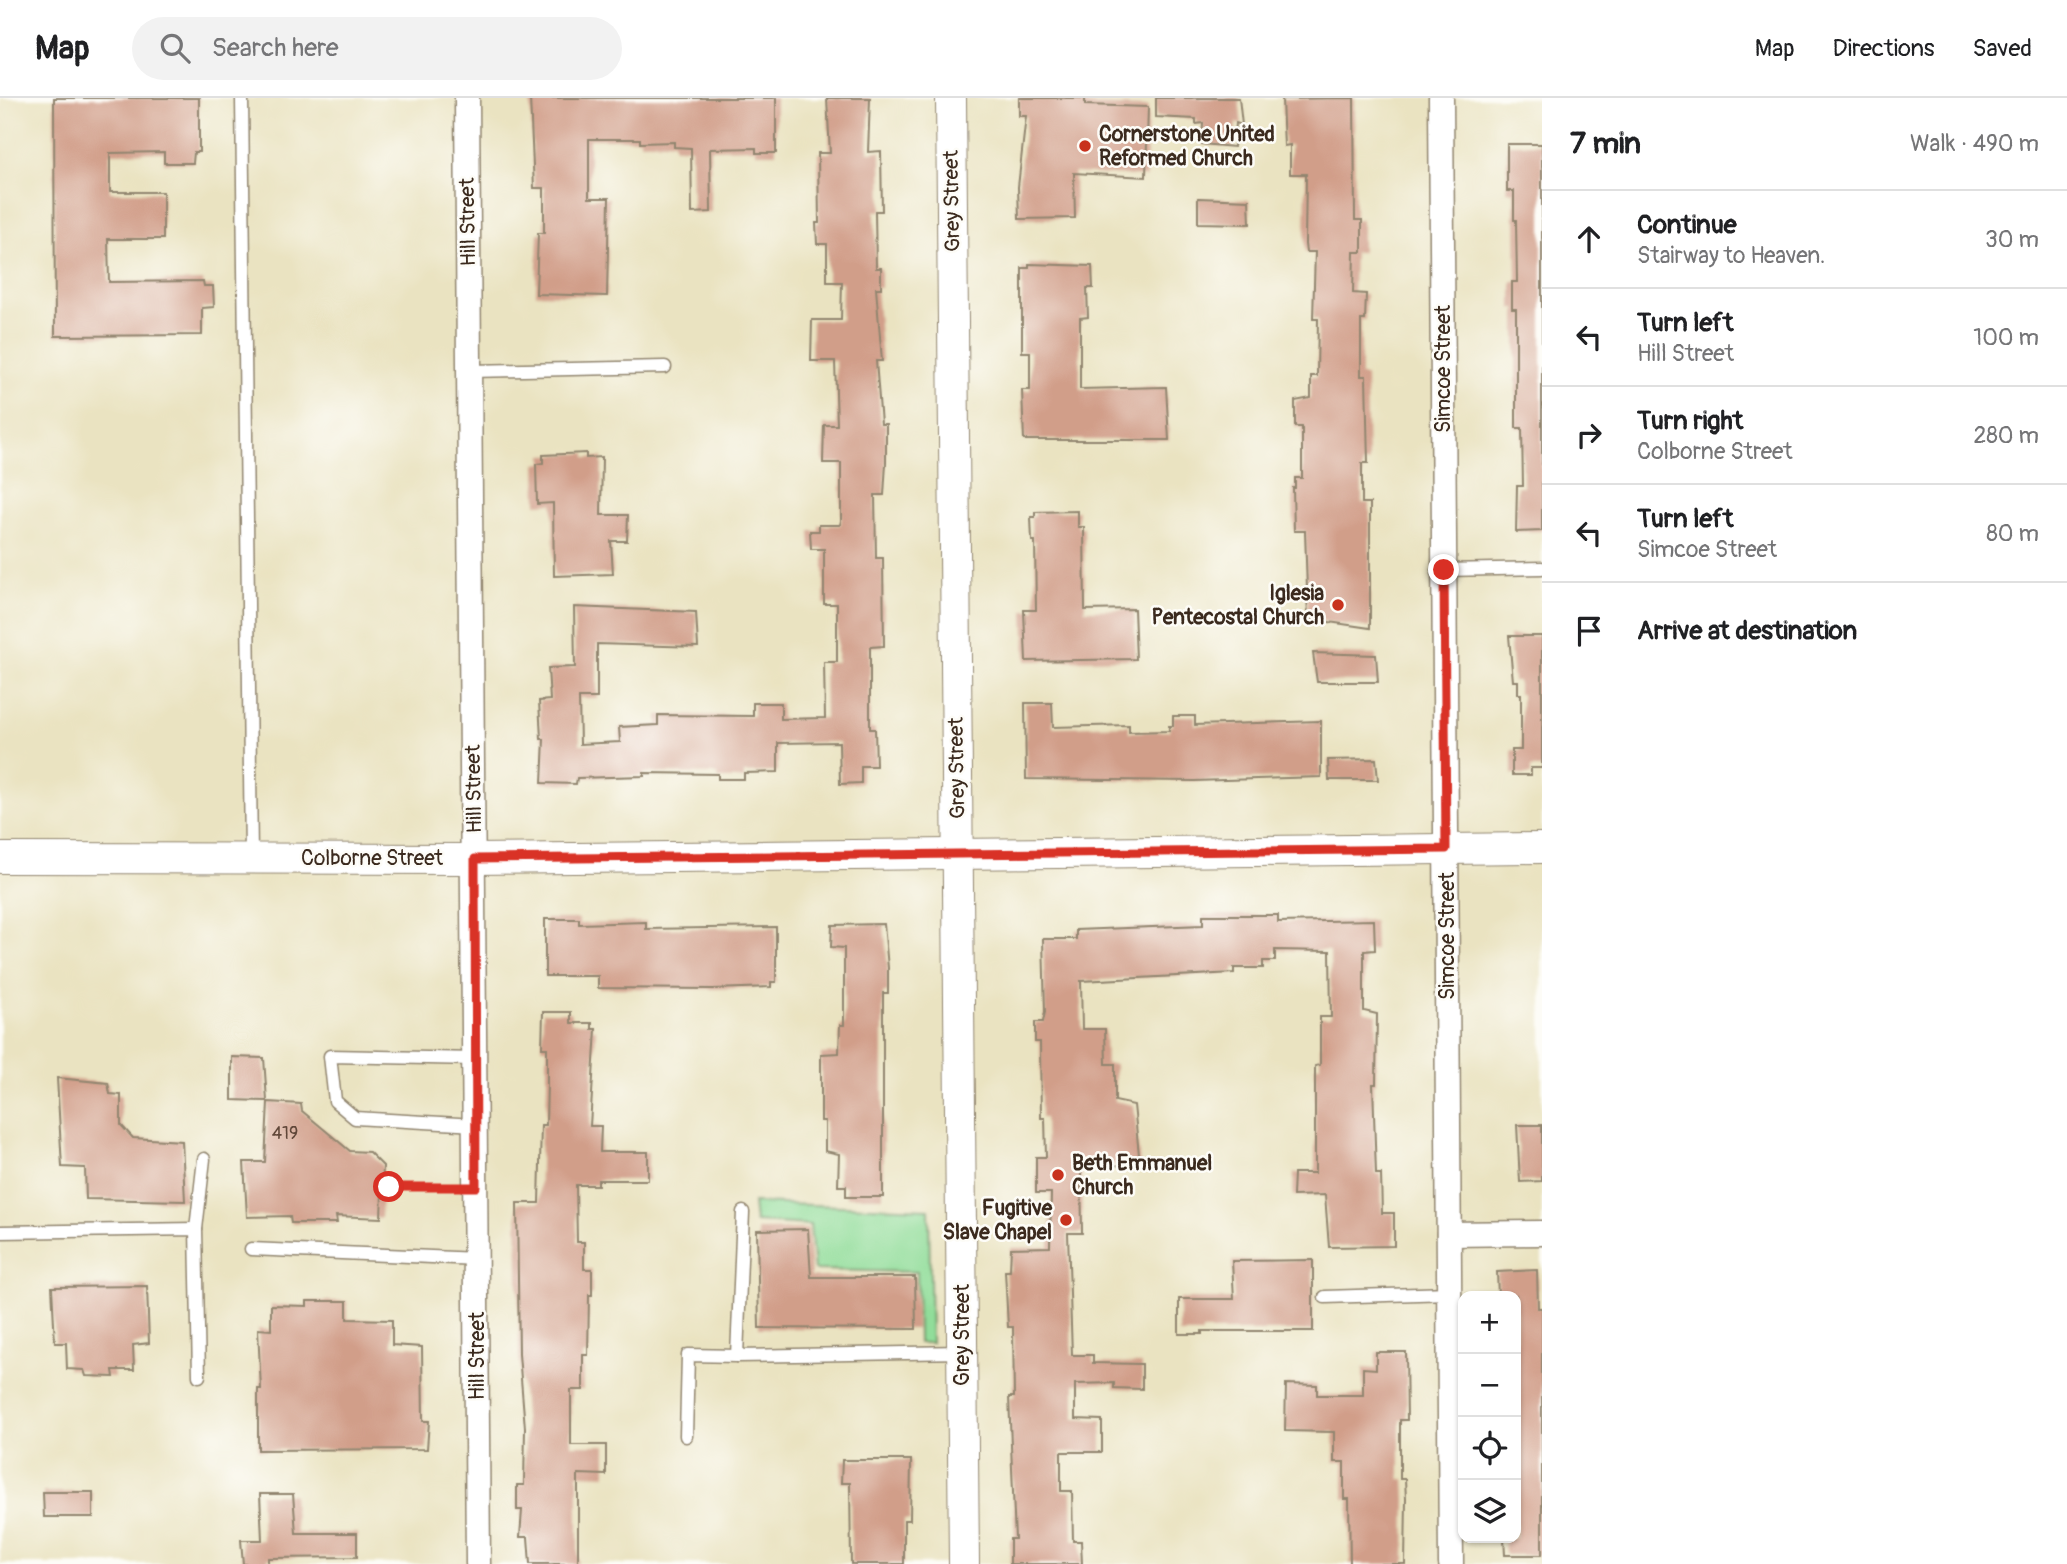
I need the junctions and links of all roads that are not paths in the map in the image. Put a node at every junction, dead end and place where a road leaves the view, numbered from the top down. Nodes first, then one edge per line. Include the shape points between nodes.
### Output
1 (243, 98) edge
2 (467, 98) edge
3 (951, 98) edge
4 (1441, 98) edge
5 (665, 367) dead end
6 (470, 371) junction
7 (1542, 568) edge
8 (1444, 570) junction
9 (1542, 848) edge
10 (1446, 849) junction
11 (958, 854) junction
12 (251, 857) junction
13 (0, 858) edge
14 (475, 859) junction
15 (476, 1059) junction
16 (476, 1125) junction
17 (204, 1159) dead end
18 (743, 1212) dead end
19 (196, 1229) junction
20 (0, 1232) edge
21 (1542, 1233) edge
22 (1449, 1234) junction
23 (251, 1249) dead end
24 (477, 1259) junction
25 (1449, 1293) junction
26 (1325, 1297) dead end
27 (962, 1352) junction
28 (737, 1356) junction
29 (199, 1376) dead end
30 (686, 1436) dead end
31 (478, 1564) edge
32 (964, 1564) edge
33 (1451, 1564) edge

1 - 12 lane
2 - 6 street, Hill Street
3 - 11 street, Grey Street
4 - 8 street, Simcoe Street
5 - 6 lane
6 - 14 street, Hill Street
7 - 8 lane
8 - 10 street, Simcoe Street
9 - 10 street, Colborne Street
10 - 11 street, Colborne Street
10 - 22 street, Simcoe Street
11 - 14 street, Colborne Street
11 - 27 street, Grey Street
12 - 13 street, Colborne Street
12 - 14 street, Colborne Street
14 - 15 street, Hill Street
15 - 16 street, Hill Street
15 - 16 lane via 330,1056 335,1101 355,1118
16 - 24 street, Hill Street
17 - 19 lane
18 - 28 lane
19 - 20 lane
19 - 29 lane
21 - 22 street
22 - 25 street, Simcoe Street
23 - 24 lane
24 - 31 street, Hill Street
25 - 26 lane
25 - 33 street, Simcoe Street
27 - 28 lane
27 - 32 street, Grey Street
28 - 30 lane via 688,1355

